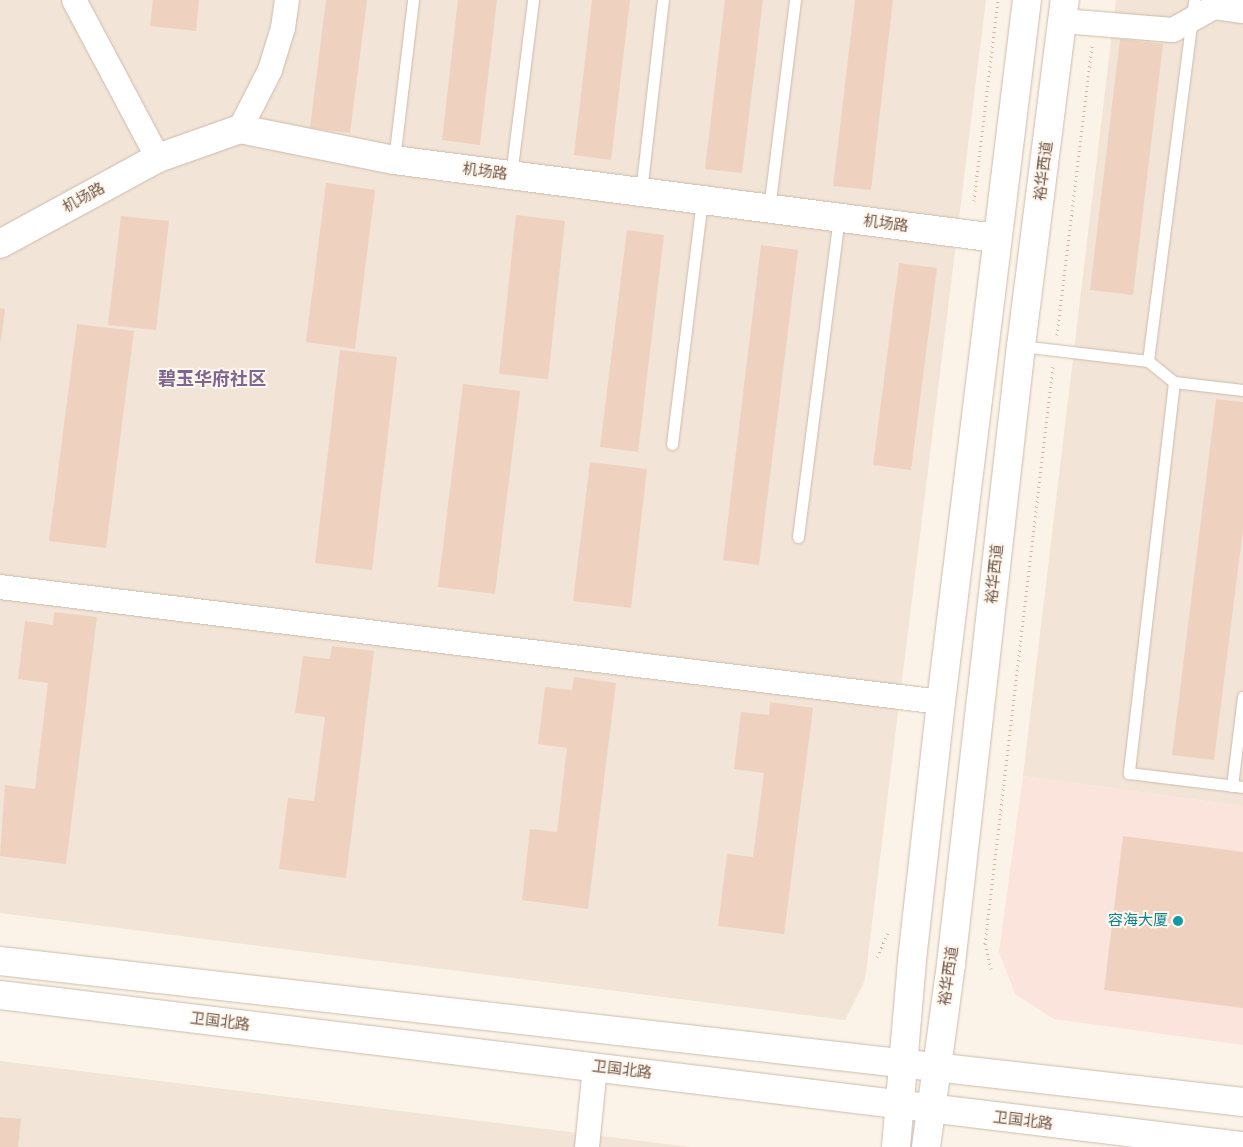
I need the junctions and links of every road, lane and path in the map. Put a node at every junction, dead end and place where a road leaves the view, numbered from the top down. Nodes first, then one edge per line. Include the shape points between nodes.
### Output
1 (74, 0) edge
2 (287, 0) edge
3 (413, 0) edge
4 (533, 0) edge
5 (663, 0) edge
6 (795, 0) edge
7 (1026, 8) edge
8 (1193, 9) edge
9 (1064, 10) edge
10 (1243, 11) edge
11 (1094, 22) junction
12 (240, 129) junction
13 (158, 158) junction
14 (394, 160) junction
15 (511, 175) junction
16 (641, 192) junction
17 (702, 200) junction
18 (769, 208) junction
19 (839, 218) junction
20 (996, 238) junction
21 (0, 244) edge
22 (1021, 346) junction
23 (1055, 349) junction
24 (1148, 361) junction
25 (1174, 382) junction
26 (1243, 390) edge
27 (672, 444) dead end
28 (798, 537) dead end
29 (0, 587) edge
30 (1243, 697) edge
31 (941, 702) junction
32 (1238, 786) edge
33 (0, 961) edge
34 (991, 968) dead end
35 (0, 995) edge
36 (902, 1062) junction
37 (595, 1067) junction
38 (936, 1067) junction
39 (1243, 1102) edge
40 (899, 1105) junction
41 (930, 1110) junction
42 (1243, 1146) edge
43 (587, 1147) edge
44 (896, 1147) edge
45 (926, 1147) edge

1 - 13 street
2 - 12 street via 283,28 270,70
3 - 14 lane
4 - 15 lane
5 - 16 lane
6 - 18 lane
7 - 9 main road
7 - 20 main road
8 - 10 street via 1214,7
8 - 11 street via 1173,30
8 - 24 lane
9 - 11 street
9 - 22 main road, 裕华西道
11 - 23 path
12 - 13 main road, 机场路
12 - 14 main road, 机场路
13 - 21 main road, 机场路
14 - 15 main road, 机场路
15 - 16 main road, 机场路
16 - 17 main road, 机场路
17 - 18 main road, 机场路
17 - 27 lane
18 - 19 main road, 机场路
19 - 20 main road, 机场路
19 - 28 lane
20 - 31 main road
22 - 23 lane
22 - 38 main road, 裕华西道
23 - 24 lane
23 - 34 path via 985,944
24 - 25 lane
25 - 26 lane
25 - 32 lane via 1130,773
29 - 31 street
30 - 32 lane
31 - 36 main road
33 - 36 main road
35 - 37 main road, 卫国北路
36 - 38 main road
36 - 40 main road
37 - 40 main road, 卫国北路
37 - 43 street
38 - 39 main road
38 - 41 main road, 裕华西道
40 - 41 main road, 卫国北路
40 - 44 main road
41 - 42 main road, 卫国北路
41 - 45 main road, 裕华西道

